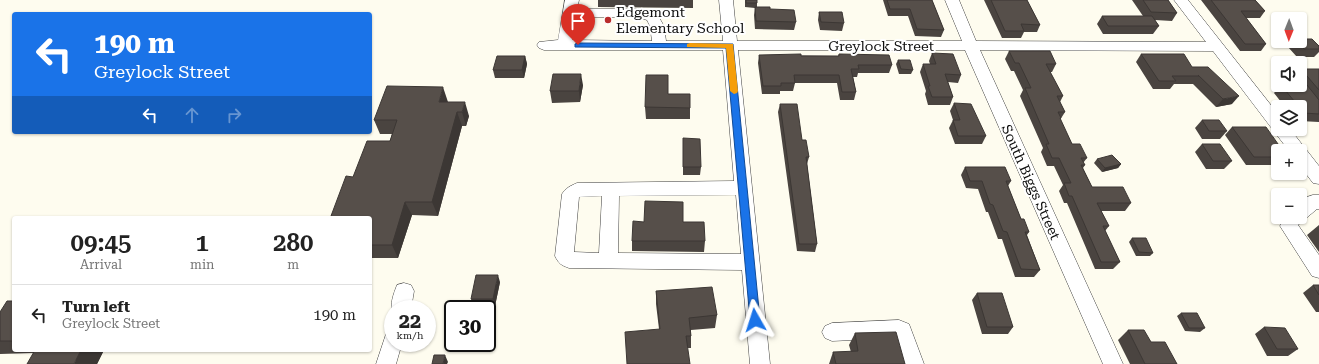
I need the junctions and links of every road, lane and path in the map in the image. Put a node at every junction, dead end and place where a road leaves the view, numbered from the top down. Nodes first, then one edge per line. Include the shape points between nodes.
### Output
1 (726, 0) edge
2 (952, 0) edge
3 (1181, 0) edge
4 (571, 6) edge
5 (544, 45) dead end
6 (564, 45) junction
7 (971, 45) junction
8 (660, 46) junction
9 (730, 46) junction
10 (1218, 47) junction
11 (1271, 116) edge
12 (1286, 136) edge
13 (1293, 144) edge
14 (1307, 162) edge
15 (1317, 173) edge
16 (743, 188) junction
17 (611, 190) junction
18 (1319, 202) edge
19 (1307, 208) edge
20 (1289, 224) edge
21 (608, 260) junction
22 (749, 262) junction
23 (1319, 270) edge
24 (832, 332) dead end
25 (390, 352) edge
26 (386, 364) edge
27 (760, 364) edge
28 (914, 364) edge
29 (1112, 364) edge

1 - 9 street
2 - 7 street, South Biggs Street
3 - 10 street
4 - 6 street
4 - 8 street via 638,13 652,17 657,26
5 - 6 street, Greylock Street
6 - 8 street, Greylock Street
7 - 9 street, Greylock Street
7 - 10 street, Greylock Street
7 - 29 street, South Biggs Street
8 - 9 street, Greylock Street
9 - 16 street
10 - 11 street
12 - 13 street
14 - 15 street
16 - 17 street
16 - 22 street
17 - 21 street
17 - 21 street via 577,190 571,194 564,256 569,260
18 - 19 street via 1313,202
20 - 23 street
21 - 22 street
22 - 27 street
24 - 28 street via 899,329 904,334
25 - 26 street

